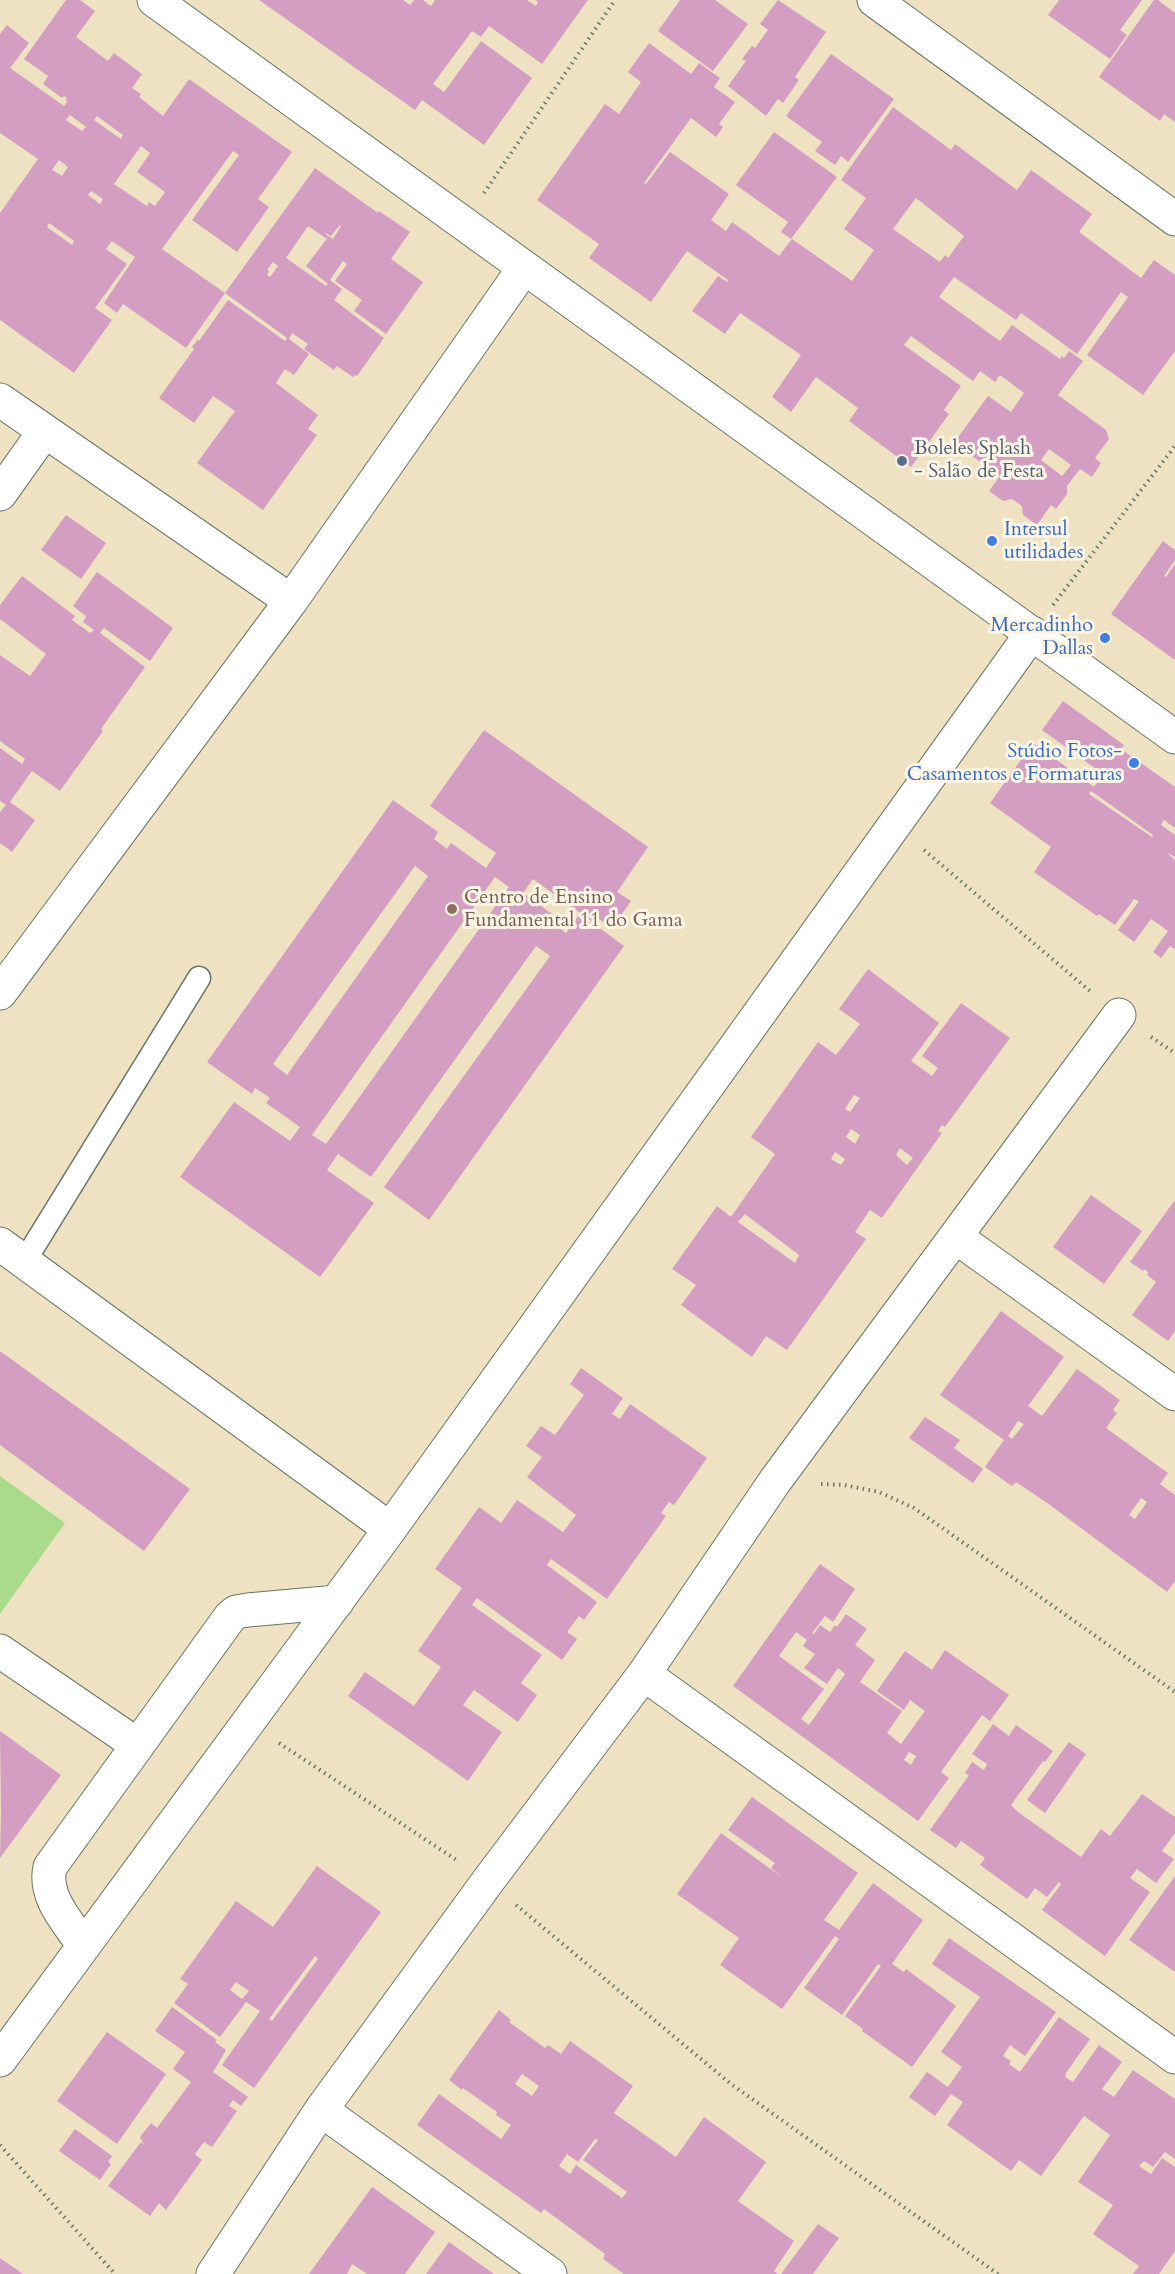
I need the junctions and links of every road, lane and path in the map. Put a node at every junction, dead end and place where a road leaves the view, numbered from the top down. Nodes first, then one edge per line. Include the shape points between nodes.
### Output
1 (154, 0) edge
2 (615, 0) edge
3 (874, 0) edge
4 (1175, 219) edge
5 (464, 224) junction
6 (524, 268) junction
7 (0, 400) edge
8 (44, 432) junction
9 (1175, 446) edge
10 (0, 495) edge
11 (291, 601) junction
12 (1032, 633) junction
13 (1175, 737) edge
14 (894, 826) junction
15 (199, 978) dead end
16 (0, 993) edge
17 (1119, 1015) joint
18 (956, 1237) junction
19 (12, 1253) edge
20 (1175, 1394) edge
21 (775, 1481) junction
22 (390, 1529) junction
23 (337, 1602) junction
24 (0, 1651) edge
25 (644, 1674) junction
26 (1175, 1692) edge
27 (248, 1722) junction
28 (136, 1744) junction
29 (488, 1881) junction
30 (84, 1946) junction
31 (2, 2052) edge
32 (1175, 2057) edge
33 (321, 2110) junction
34 (0, 2145) edge
35 (115, 2274) edge
36 (213, 2274) edge
37 (550, 2274) edge
38 (998, 2274) edge

1 - 5 street
2 - 5 path
3 - 4 street
5 - 6 street
6 - 11 street
6 - 12 street
7 - 8 street
8 - 10 street
8 - 11 street
9 - 12 path
11 - 16 street
12 - 13 street
12 - 14 street
14 - 17 path
14 - 22 street
15 - 19 lane
17 - 18 street
18 - 20 street
18 - 21 street
19 - 22 street
21 - 25 street
21 - 26 path via 844,1485 879,1492 914,1508
22 - 23 street
23 - 27 street
23 - 28 street via 236,1612
24 - 28 street
25 - 29 street
25 - 32 street
27 - 29 path
27 - 30 street
28 - 30 street via 50,1867 50,1893
29 - 33 street
29 - 38 path via 731,2084
30 - 31 street
33 - 36 street
33 - 37 street
34 - 35 path

